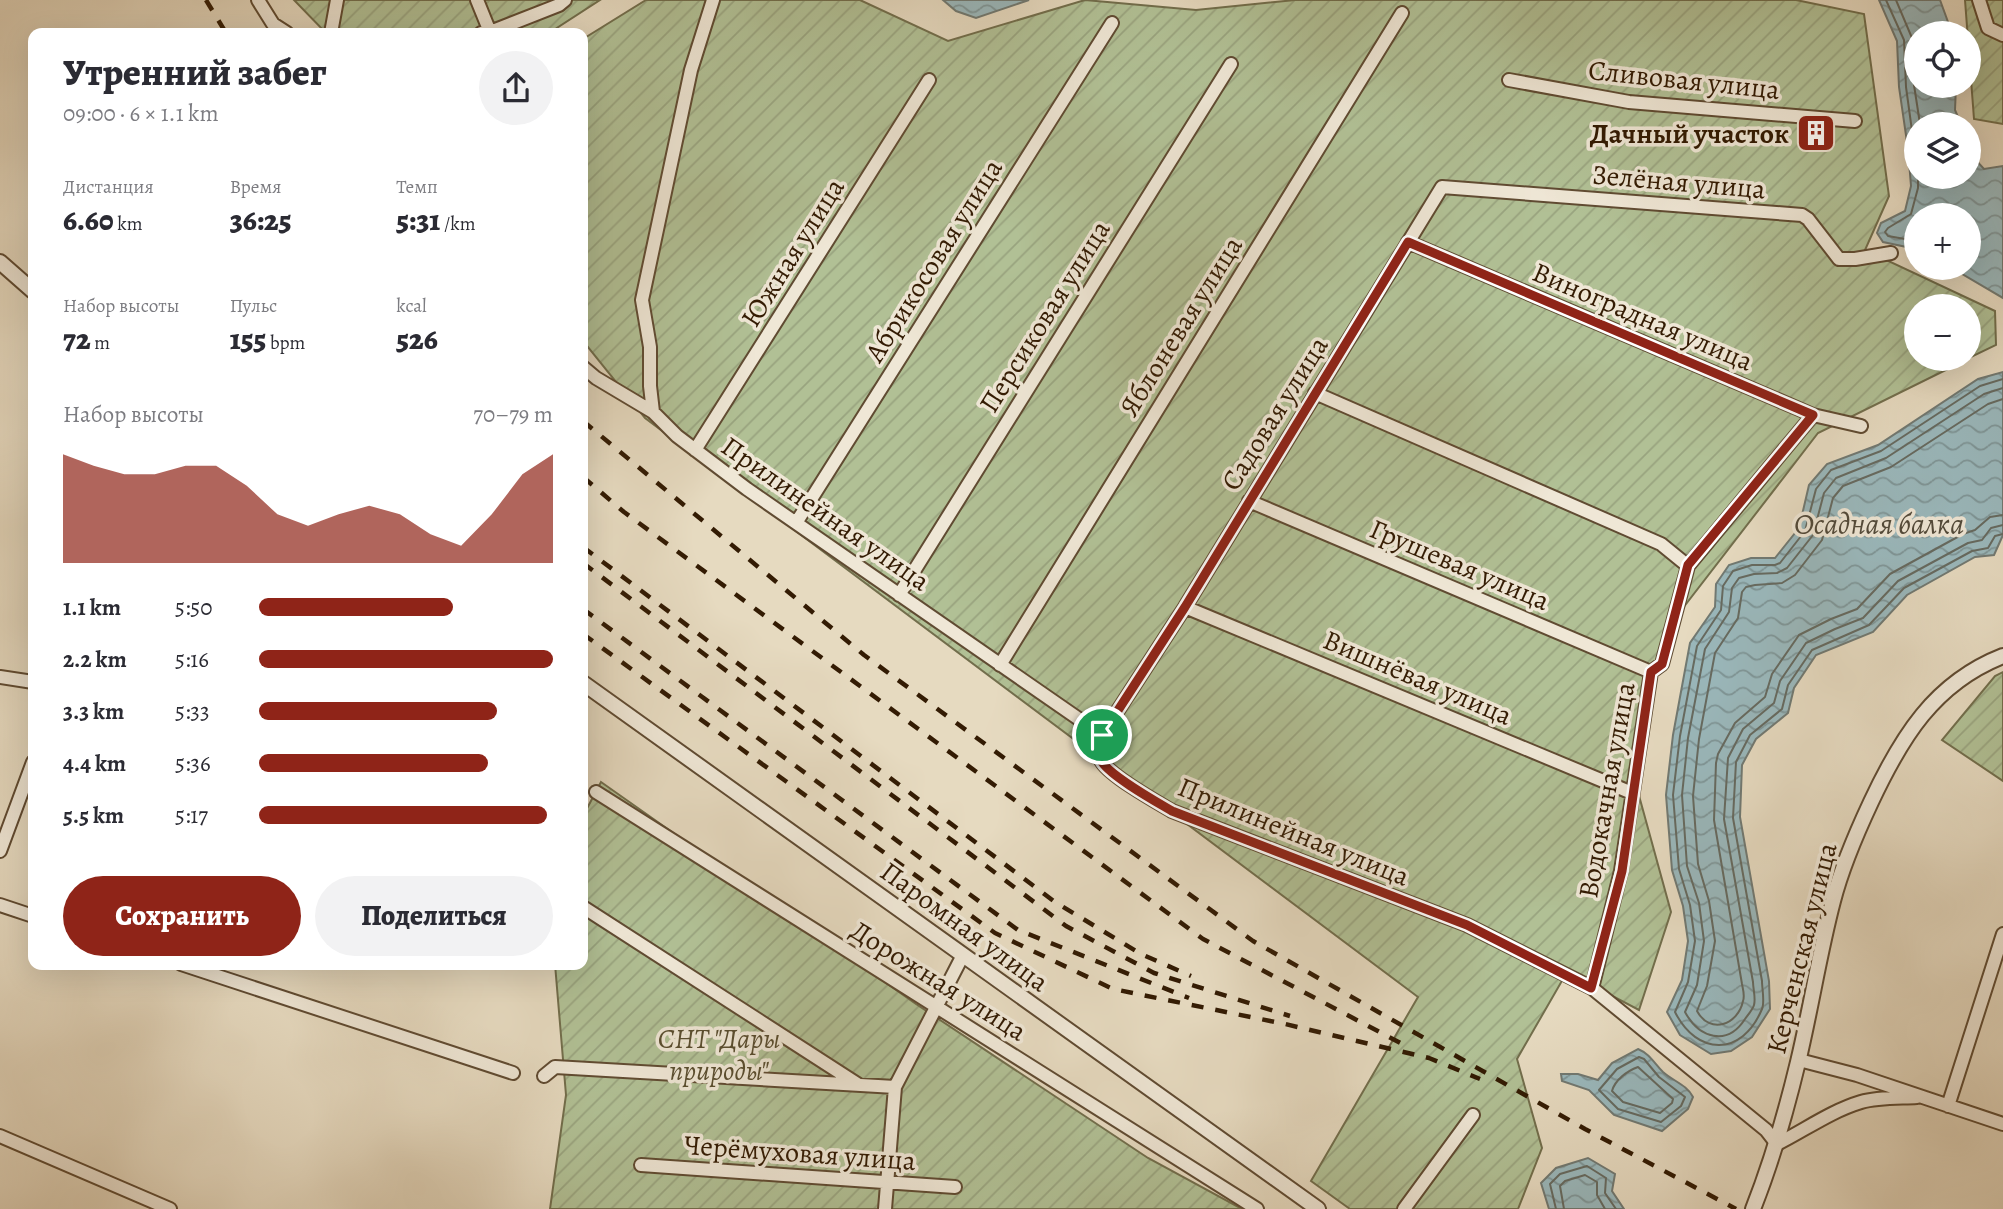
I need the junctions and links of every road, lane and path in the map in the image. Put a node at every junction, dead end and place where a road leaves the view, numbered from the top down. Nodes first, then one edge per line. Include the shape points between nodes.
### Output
1 (258, 0) edge
2 (337, 0) edge
3 (477, 0) edge
4 (565, 0) edge
5 (713, 0) edge
6 (1979, 0) edge
7 (1402, 13) dead end
8 (1112, 23) dead end
9 (280, 28) edge
10 (332, 28) edge
11 (485, 28) edge
12 (499, 28) edge
13 (2003, 35) edge
14 (1231, 64) dead end
15 (929, 80) dead end
16 (1508, 80) dead end
17 (1855, 121) dead end
18 (1442, 187) joint
19 (1408, 242) junction
20 (1891, 253) dead end
21 (0, 262) edge
22 (28, 287) edge
23 (588, 371) edge
24 (1315, 393) junction
25 (653, 412) junction
26 (1813, 415) junction
27 (1861, 426) dead end
28 (695, 450) junction
29 (1249, 500) junction
30 (796, 523) junction
31 (1688, 565) junction
32 (899, 595) junction
33 (1185, 607) junction
34 (1997, 659) edge
35 (1000, 665) junction
36 (1651, 672) junction
37 (0, 677) edge
38 (28, 681) edge
39 (588, 687) edge
40 (1102, 735) junction
41 (28, 775) edge
42 (596, 792) dead end
43 (1632, 793) junction
44 (0, 851) edge
45 (0, 905) edge
46 (588, 910) edge
47 (28, 914) edge
48 (2003, 934) edge
49 (963, 955) junction
50 (1999, 958) edge
51 (199, 970) edge
52 (1591, 988) junction
53 (937, 1007) junction
54 (1799, 1060) junction
55 (513, 1073) dead end
56 (544, 1076) dead end
57 (859, 1085) junction
58 (895, 1087) junction
59 (1916, 1097) junction
60 (1948, 1106) junction
61 (1472, 1115) dead end
62 (2003, 1124) edge
63 (0, 1136) edge
64 (1777, 1144) junction
65 (641, 1165) dead end
66 (886, 1182) junction
67 (955, 1187) dead end
68 (170, 1209) edge
69 (885, 1209) edge
70 (1257, 1209) edge
71 (1318, 1209) edge
72 (1404, 1209) edge
73 (1753, 1209) edge

1 - 9 street
2 - 10 street
3 - 11 street
4 - 12 street
5 - 25 street via 691,70 642,300
6 - 13 street via 1988,28
7 - 35 street, Яблоневая улица
8 - 30 street, Абрикосовая улица
14 - 32 street, Персиковая улица
15 - 28 street, Южная улица
16 - 17 street, Сливовая улица via 1629,102
18 - 19 street, Садовая улица
18 - 20 street, Зелёная улица via 1802,215 1839,258
19 - 24 street, Садовая улица
19 - 26 street, Виноградная улица
21 - 22 street
23 - 25 street, Прилинейная улица
24 - 29 street, Садовая улица
24 - 31 street via 1661,544
25 - 28 street, Прилинейная улица
26 - 27 street, Виноградная улица
26 - 31 street, Водокачная улица
28 - 30 street, Прилинейная улица
29 - 33 street, Садовая улица
29 - 36 street, Грушевая улица
30 - 32 street, Прилинейная улица
31 - 36 street, Водокачная улица via 1662,664
32 - 35 street, Прилинейная улица
33 - 40 street, Садовая улица
33 - 43 street, Вишнёвая улица
34 - 54 street, Керченская улица via 1967,674 1913,725 1875,793 1852,841 1833,899
35 - 40 street, Прилинейная улица
36 - 43 street, Водокачная улица
37 - 38 street
39 - 49 street, Паромная улица
40 - 52 street, Прилинейная улица via 1098,748 1102,762 1172,811 1467,925
41 - 44 street
42 - 53 street, Дорожная улица
43 - 52 street, Водокачная улица via 1622,871
45 - 47 street
46 - 57 street
48 - 50 street
49 - 53 street
49 - 71 street, Паромная улица
50 - 60 street
51 - 55 street
52 - 64 street, Прилинейная улица via 1766,1130
53 - 58 street
53 - 70 street, Дорожная улица
54 - 59 street
54 - 64 street, Керченская улица
56 - 57 street via 555,1067
57 - 58 street
58 - 66 street
59 - 60 street
59 - 64 street via 1864,1101
60 - 62 street
61 - 72 street
63 - 68 street
64 - 73 street, Керченская улица
65 - 66 street, Черёмуховая улица
66 - 67 street, Черёмуховая улица
66 - 69 street

